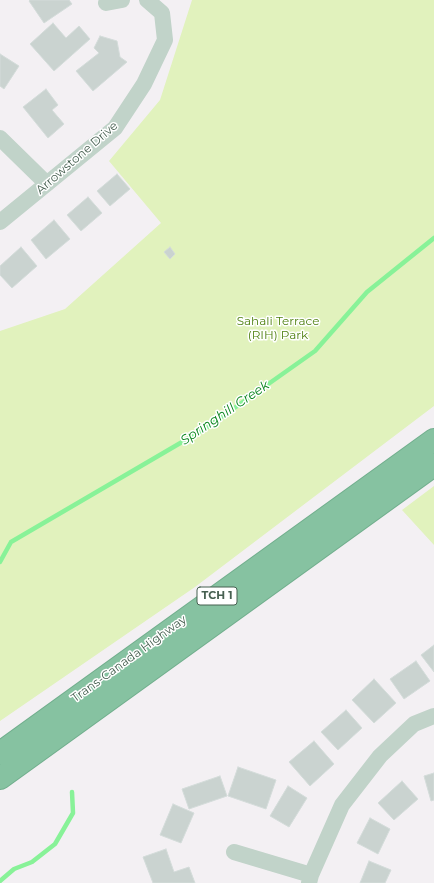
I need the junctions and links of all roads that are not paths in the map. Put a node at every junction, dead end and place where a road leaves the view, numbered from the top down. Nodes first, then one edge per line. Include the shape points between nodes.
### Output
1 (122, 0) edge
2 (147, 0) edge
3 (106, 3) dead end
4 (0, 138) edge
5 (47, 184) junction
6 (0, 222) edge
7 (434, 440) edge
8 (434, 465) edge
9 (101, 693) junction
10 (434, 716) edge
11 (0, 738) edge
12 (0, 753) edge
13 (0, 778) edge
14 (0, 794) edge
15 (234, 852) dead end
16 (310, 879) edge

1 - 3 street
2 - 5 street, Arrowstone Drive via 162,13 164,40 144,84 115,128
4 - 5 street
5 - 6 street, Arrowstone Drive
7 - 9 highway, Trans-Canada Highway / TCH 1
8 - 9 highway, Trans-Canada Highway / TCH 1
9 - 11 highway
9 - 12 highway, Trans-Canada Highway / TCH 1
9 - 13 highway, Trans-Canada Highway / TCH 1
9 - 14 highway via 9,788
10 - 16 street via 414,724 380,756 342,804
15 - 16 street

